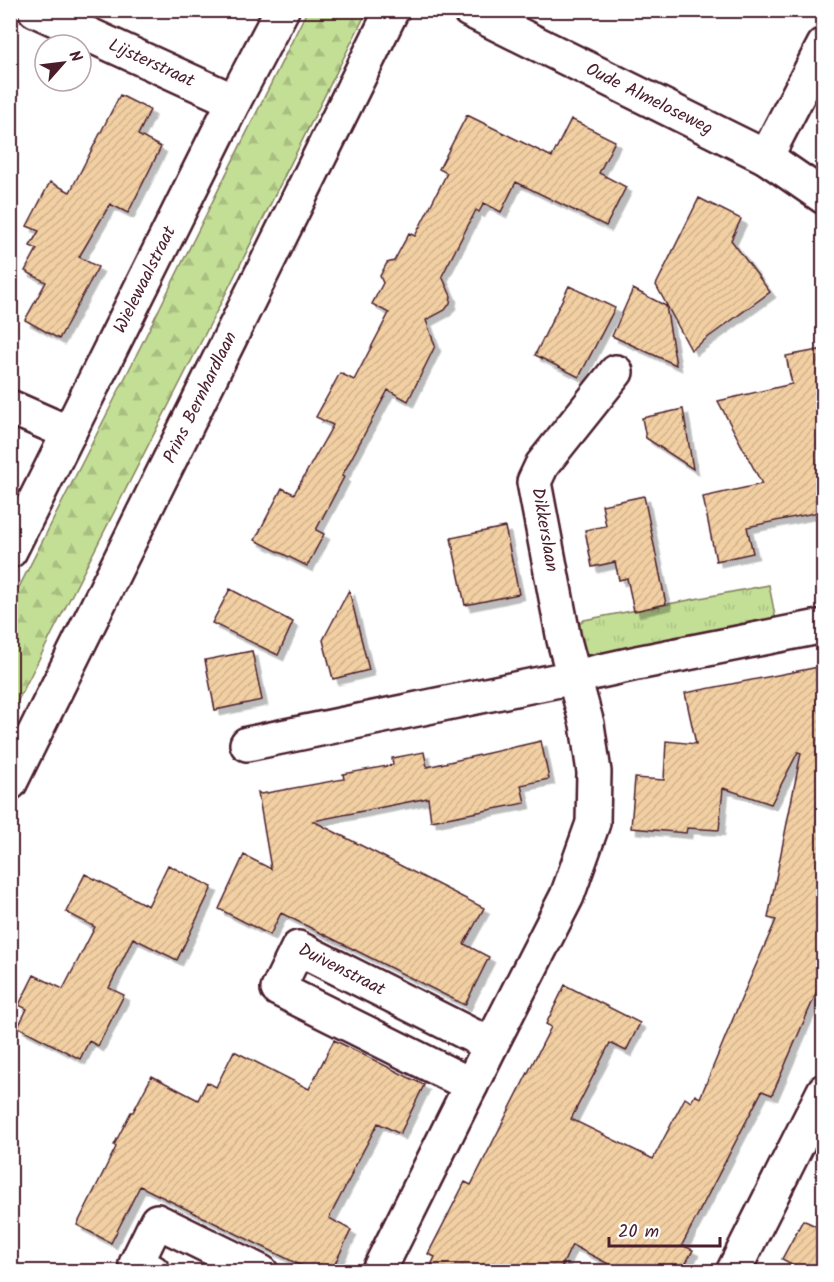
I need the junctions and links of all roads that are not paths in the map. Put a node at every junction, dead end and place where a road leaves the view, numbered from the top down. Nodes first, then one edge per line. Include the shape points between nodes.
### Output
1 (35, 10) edge
2 (282, 10) edge
3 (392, 10) edge
4 (469, 10) edge
5 (824, 45) edge
6 (234, 101) junction
7 (766, 157) junction
8 (824, 197) edge
9 (616, 372) dead end
10 (10, 407) edge
11 (69, 434) junction
12 (10, 551) edge
13 (824, 626) edge
14 (574, 677) junction
15 (247, 744) dead end
16 (10, 783) edge
17 (491, 1045) junction
18 (471, 1085) junction
19 (821, 1103) edge
20 (153, 1272) edge
21 (261, 1272) edge
22 (378, 1272) edge
23 (733, 1272) edge

1 - 6 street, Lijsterstraat
2 - 6 street, Wielewaalstraat
3 - 16 street, Prins Bernhardlaan
4 - 7 street, Oude Almeloseweg
5 - 7 street
6 - 11 street, Wielewaalstraat
7 - 8 street, Oude Almeloseweg
9 - 14 street, Dikkerslaan via 542,465 534,482
10 - 11 street
11 - 12 street, Wielewaalstraat
13 - 14 street
14 - 15 street
14 - 17 street via 587,724 594,772 593,823 567,896
17 - 18 street
17 - 18 street, Duivenstraat via 298,948 278,989
18 - 22 street
19 - 23 street
20 - 21 street via 136,1264 157,1221

